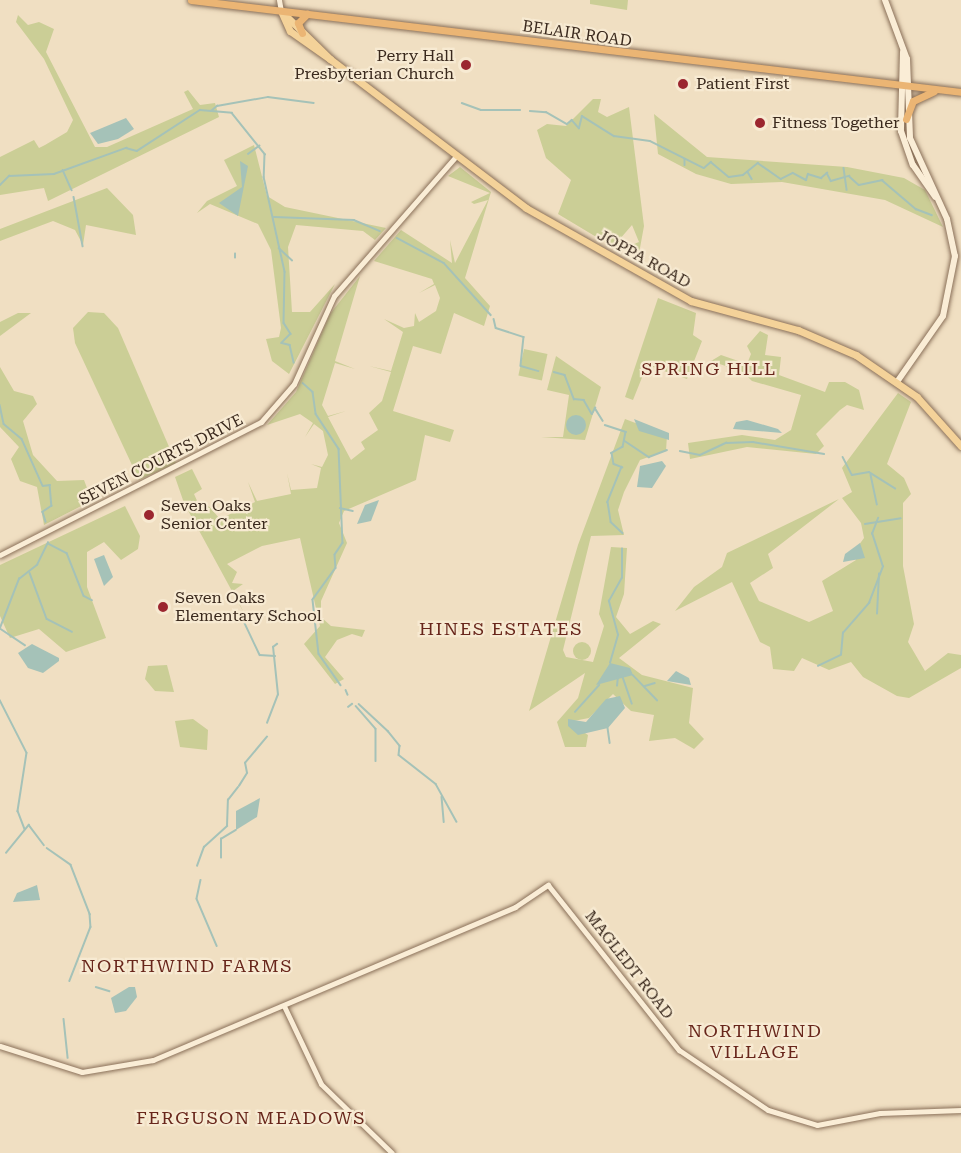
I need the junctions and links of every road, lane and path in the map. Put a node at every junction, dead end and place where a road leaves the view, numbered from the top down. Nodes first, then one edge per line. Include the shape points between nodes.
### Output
1 (191, 0) edge
2 (279, 0) edge
3 (885, 0) edge
4 (281, 10) junction
5 (307, 14) junction
6 (302, 33) junction
7 (330, 58) junction
8 (904, 86) junction
9 (938, 89) junction
10 (961, 92) edge
11 (906, 119) junction
12 (456, 156) junction
13 (938, 200) junction
14 (897, 382) junction
15 (961, 446) edge
16 (0, 555) edge
17 (284, 1006) junction
18 (0, 1046) edge
19 (961, 1110) edge
20 (392, 1153) edge

1 - 4 highway, BELAIR ROAD
2 - 4 street
3 - 8 main road via 903,52
4 - 5 highway, BELAIR ROAD
4 - 6 main road, JOPPA ROAD
4 - 7 main road, JOPPA ROAD via 290,31
5 - 6 highway via 298,23
5 - 8 highway, BELAIR ROAD
6 - 7 main road, JOPPA ROAD
7 - 12 main road, JOPPA ROAD
8 - 9 highway, BELAIR ROAD
8 - 11 main road
8 - 13 main road via 904,144
9 - 10 highway, BELAIR ROAD
9 - 11 highway via 916,98
11 - 13 main road via 913,148
12 - 14 main road, JOPPA ROAD via 526,208 684,298 816,337
12 - 16 street, SEVEN COURTS DRIVE via 334,296 294,384 261,422
13 - 14 main road via 954,246 952,287 938,325
14 - 15 main road, JOPPA ROAD
17 - 18 street via 144,1063 82,1072
17 - 19 street, MAGLEDT ROAD via 522,904 548,885 679,1050 768,1110 825,1125 880,1113
17 - 20 street via 321,1084

